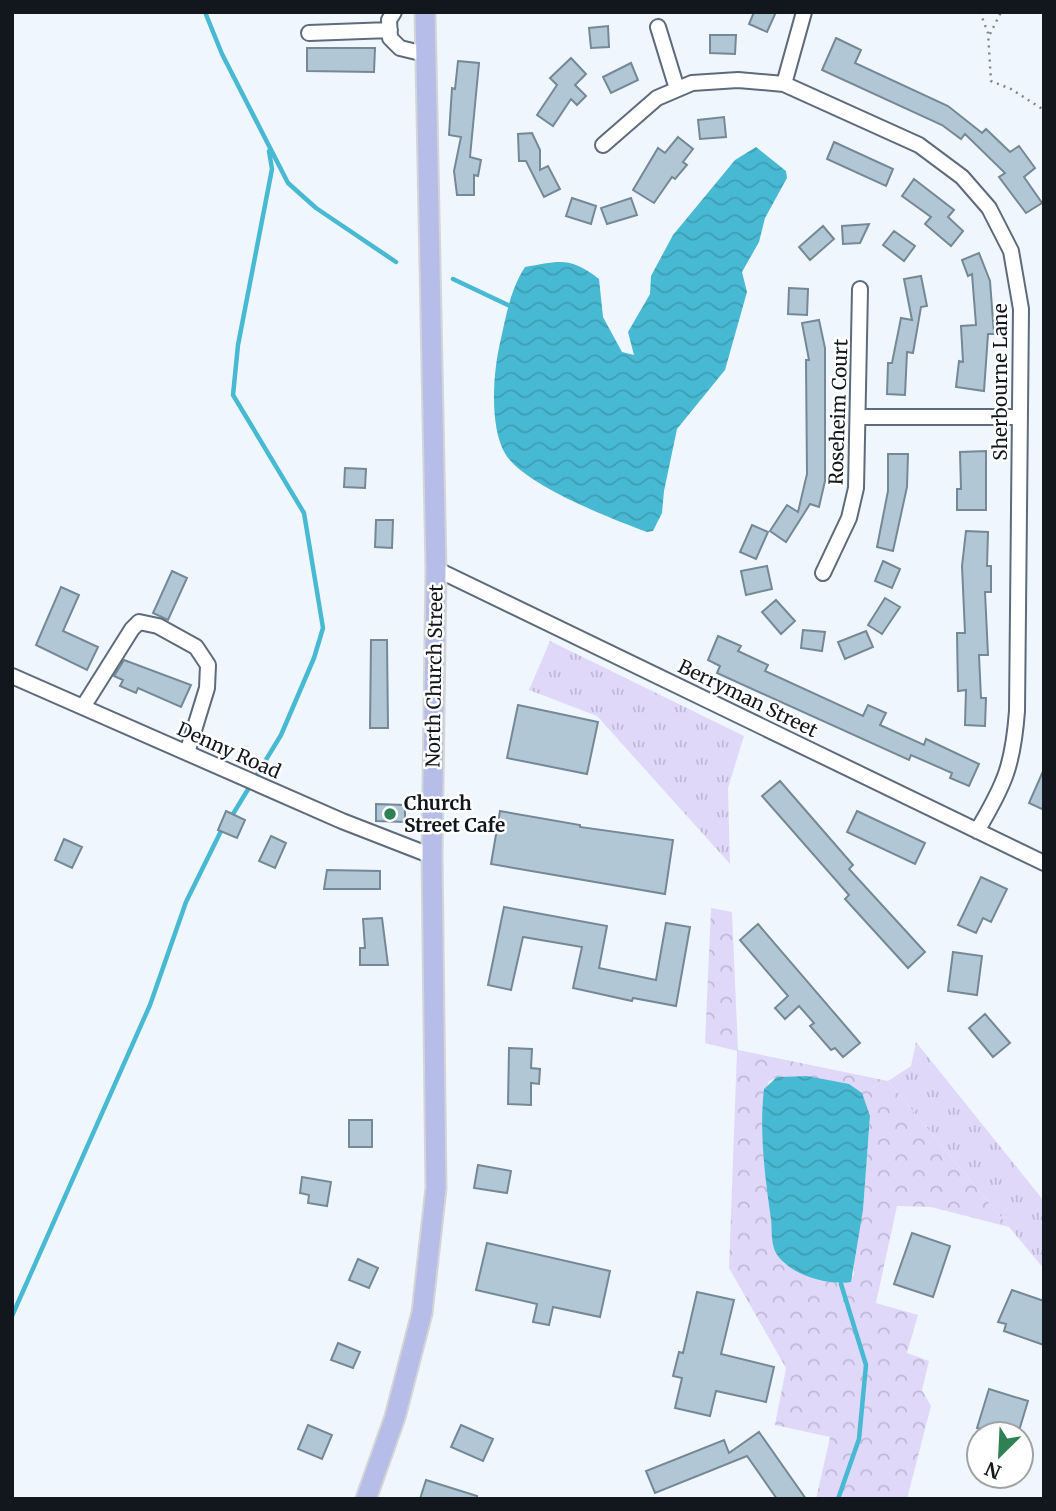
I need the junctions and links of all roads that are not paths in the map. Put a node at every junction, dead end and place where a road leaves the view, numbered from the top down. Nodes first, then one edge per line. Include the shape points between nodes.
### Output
1 (394, 12) edge
2 (425, 12) edge
3 (804, 12) edge
4 (657, 27) dead end
5 (390, 30) junction
6 (309, 33) dead end
7 (425, 54) junction
8 (784, 84) junction
9 (677, 89) junction
10 (603, 145) dead end
11 (860, 289) dead end
12 (859, 417) junction
13 (1019, 417) junction
14 (436, 569) junction
15 (823, 573) dead end
16 (12, 676) edge
17 (83, 707) junction
18 (187, 753) junction
19 (977, 831) junction
20 (432, 856) junction
21 (1044, 863) edge
22 (366, 1499) edge

1 - 5 street
2 - 7 main road, North Church Street
3 - 8 street
4 - 9 street
5 - 6 street
5 - 7 street via 390,38 400,48
7 - 14 main road, North Church Street
8 - 9 street, Sherbourne Lane via 738,80 692,83
8 - 13 street, Sherbourne Lane via 919,145 962,177 989,208 1012,251 1021,309
9 - 10 street, Sherbourne Lane via 657,97
11 - 12 street, Roseheim Court
12 - 13 street
12 - 15 street, Roseheim Court via 856,488 849,518
13 - 19 street, Sherbourne Lane via 1013,758
14 - 19 street, Berryman Street
14 - 20 main road, North Church Street
16 - 17 street, Denny Road
17 - 18 street, Denny Road
17 - 18 street via 132,629 139,622 150,622 196,648 208,665 208,688
18 - 20 street, Denny Road
19 - 21 street, Berryman Street
20 - 22 main road, North Church Street via 437,1156 433,1237 410,1362

